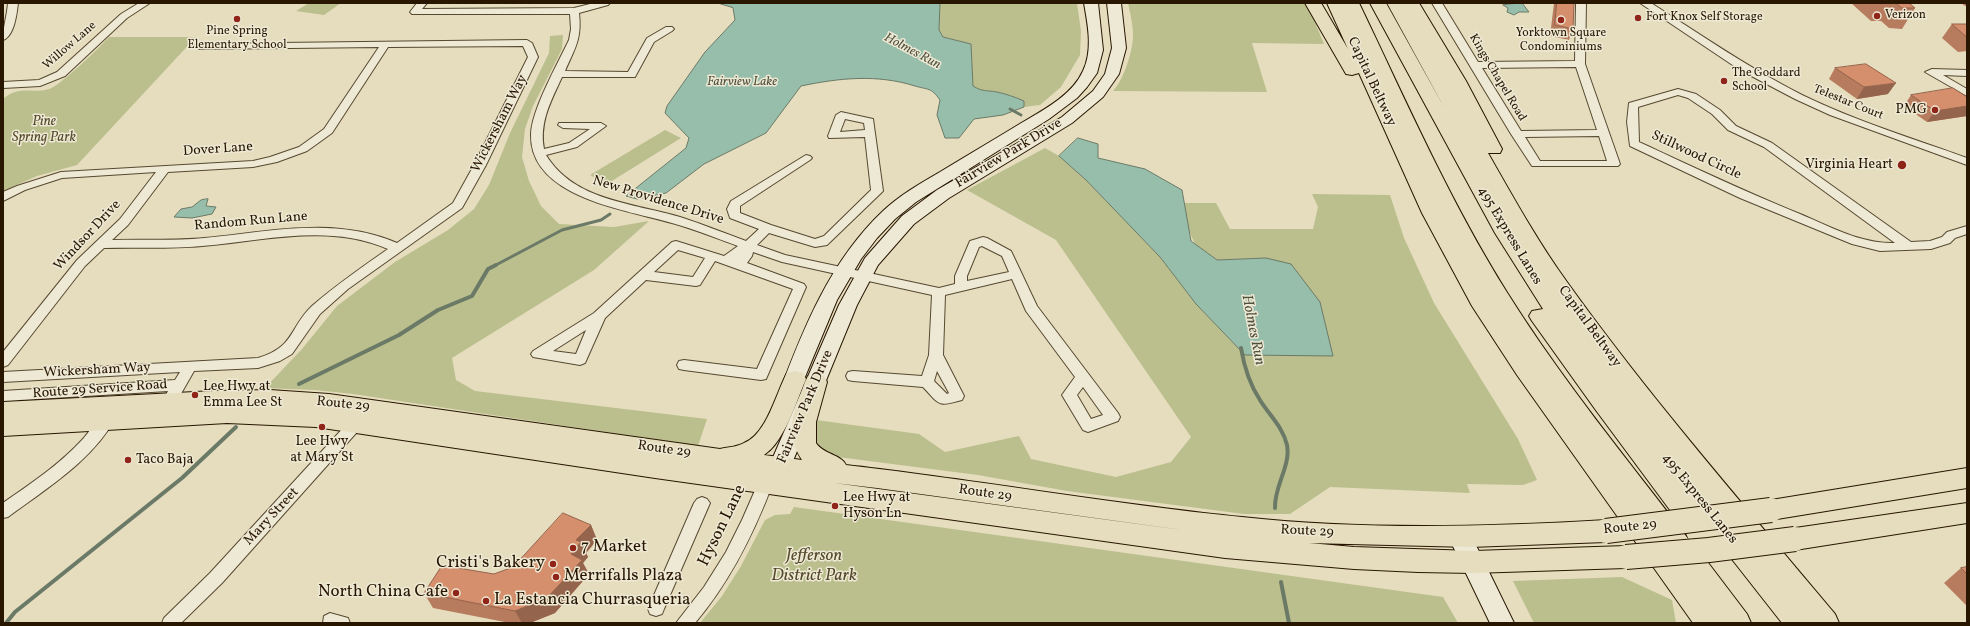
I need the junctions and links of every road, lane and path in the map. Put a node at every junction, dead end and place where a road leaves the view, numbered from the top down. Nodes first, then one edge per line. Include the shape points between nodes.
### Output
1 (13, 3) edge
2 (145, 3) edge
3 (422, 3) edge
4 (605, 3) edge
5 (1091, 3) edge
6 (1114, 3) edge
7 (1313, 3) edge
8 (1335, 3) edge
9 (1351, 3) edge
10 (1378, 3) edge
11 (1395, 3) edge
12 (1411, 3) edge
13 (1437, 3) edge
14 (1581, 3) edge
15 (1645, 3) edge
16 (487, 8) edge
17 (574, 11) junction
18 (669, 29) dead end
19 (3, 37) edge
20 (385, 45) junction
21 (199, 46) dead end
22 (1407, 58) junction
23 (1580, 64) junction
24 (1474, 65) junction
25 (1967, 73) edge
26 (560, 74) junction
27 (1387, 78) junction
28 (3, 85) edge
29 (1967, 93) edge
30 (563, 125) dead end
31 (870, 133) dead end
32 (1603, 133) junction
33 (1516, 134) junction
34 (539, 153) junction
35 (806, 158) dead end
36 (1967, 162) edge
37 (166, 168) junction
38 (3, 197) edge
39 (767, 228) junction
40 (1967, 230) edge
41 (102, 244) junction
42 (748, 246) junction
43 (1908, 246) junction
44 (398, 248) junction
45 (714, 256) junction
46 (732, 262) junction
47 (842, 272) junction
48 (1017, 274) junction
49 (644, 275) junction
50 (862, 276) junction
51 (961, 286) junction
52 (1559, 287) junction
53 (939, 292) junction
54 (599, 316) dead end
55 (936, 355) junction
56 (3, 362) edge
57 (190, 366) junction
58 (684, 366) dead end
59 (1525, 369) junction
60 (853, 376) dead end
61 (3, 377) edge
62 (1083, 377) dead end
63 (806, 381) junction
64 (927, 382) junction
65 (173, 394) junction
66 (3, 396) edge
67 (3, 412) edge
68 (112, 413) junction
69 (363, 416) junction
70 (3, 427) edge
71 (706, 456) junction
72 (770, 472) junction
73 (877, 478) junction
74 (1967, 478) edge
75 (1657, 482) junction
76 (702, 503) dead end
77 (3, 512) edge
78 (1967, 513) edge
79 (1687, 521) junction
80 (1460, 536) junction
81 (1709, 550) junction
82 (1473, 562) junction
83 (656, 609) dead end
84 (170, 623) edge
85 (684, 623) edge
86 (1502, 623) edge
87 (1709, 623) edge
88 (1737, 623) edge
89 (1798, 623) edge
90 (1824, 623) edge

1 - 19 street via 10,21
2 - 28 street, Willow Lane via 124,16 61,74 50,81 35,85
3 - 16 street via 415,12
4 - 17 street
5 - 47 main road, Fairview Park Drive via 1097,49 1090,73 1076,90 1047,114 906,201 875,228
6 - 50 main road, Fairview Park Drive via 1119,48 1112,74 1098,94 1067,120 923,208 883,247
7 - 59 highway via 1346,58 1418,213 1448,266 1483,317
8 - 59 highway, Capital Beltway via 1432,213 1480,301
9 - 27 highway
10 - 22 highway, 495 Express Lanes
11 - 52 highway, Capital Beltway via 1518,223
12 - 52 highway via 1458,81 1539,240
13 - 24 street, Kings Chapel Road
14 - 23 street
15 - 36 street, Telestar Court via 1744,68 1799,96 1834,113
16 - 17 street
17 - 26 street, New Providence Drive via 574,40
18 - 26 street via 650,40 631,75
20 - 21 street, Wickersham Way
20 - 37 street, Dover Lane via 328,131 302,149 273,160 253,164
20 - 44 street, Wickersham Way via 527,43 533,57 458,205
22 - 75 highway via 1463,184 1498,249 1562,348
22 - 89 highway, 495 Express Lanes via 1505,233 1562,320 1658,448
23 - 24 street
23 - 32 street
24 - 33 street, Kings Chapel Road
25 - 29 street via 1930,72
26 - 34 street, New Providence Drive via 537,124
27 - 75 highway via 1505,280 1567,372
27 - 88 highway via 1451,214 1525,339
30 - 34 street via 601,126 573,145
31 - 39 street via 877,191 828,239 815,243
32 - 33 street
32 - 33 street, Kings Chapel Road via 1614,164 1536,164
34 - 42 street, New Providence Drive via 546,166 557,177 579,192 684,223
35 - 39 street via 735,204 732,210 734,215
37 - 38 street, Dover Lane via 60,175
37 - 41 street, Windsor Drive via 124,222
39 - 42 street
40 - 43 street, Stillwood Circle via 1931,245
41 - 44 street, Random Run Lane via 201,242 247,235 321,230 375,238
41 - 56 street, Windsor Drive via 81,263
42 - 46 street via 746,256
42 - 47 street, New Providence Drive via 799,263
43 - 43 street, Stillwood Circle via 1880,247 1852,240 1737,192 1634,144 1633,105 1678,92 1692,96 1716,112 1732,128 1768,145
44 - 57 street, Wickersham Way via 344,286 315,311 287,351 275,358 258,363
45 - 46 street
45 - 49 street via 676,245
45 - 49 street via 696,282
46 - 58 street via 800,287 761,375
47 - 50 street, New Providence Drive
47 - 63 main road, Fairview Park Drive via 822,311
48 - 51 street
48 - 51 street via 1007,254 983,241 974,244 961,276
48 - 62 street via 1031,308
49 - 54 street
50 - 53 street, New Providence Drive
50 - 63 main road, Fairview Park Drive
51 - 53 street
52 - 90 highway, Capital Beltway via 1642,399
53 - 55 street
55 - 64 street
55 - 64 street via 957,396 944,400
57 - 61 street, Wickersham Way
57 - 65 street
59 - 87 highway, Capital Beltway
60 - 64 street
63 - 71 main road via 757,448 738,455
63 - 72 main road, Fairview Park Drive
63 - 73 main road via 803,444 807,451 822,463
65 - 66 street, Route 29 Service Road
65 - 68 main road, Route 29
65 - 69 main road, Route 29 via 297,400
67 - 68 main road, Route 29
68 - 69 main road, Route 29
68 - 70 main road, Route 29
68 - 77 street via 65,465
69 - 71 main road, Route 29
69 - 72 main road, Route 29
69 - 84 street, Mary Street via 224,569
71 - 72 main road, Route 29
72 - 73 main road, Route 29
72 - 82 main road, Route 29 via 1225,547 1354,558
72 - 85 street, Hyson Lane via 754,512 715,584
73 - 80 main road, Route 29 via 1242,528 1303,533
74 - 79 main road, Route 29, bridge
75 - 79 highway
76 - 83 street
78 - 81 main road, Route 29, bridge
79 - 80 main road, Route 29, bridge via 1548,535
79 - 81 highway
80 - 82 main road
81 - 82 main road, Route 29, bridge via 1626,557
82 - 86 main road

